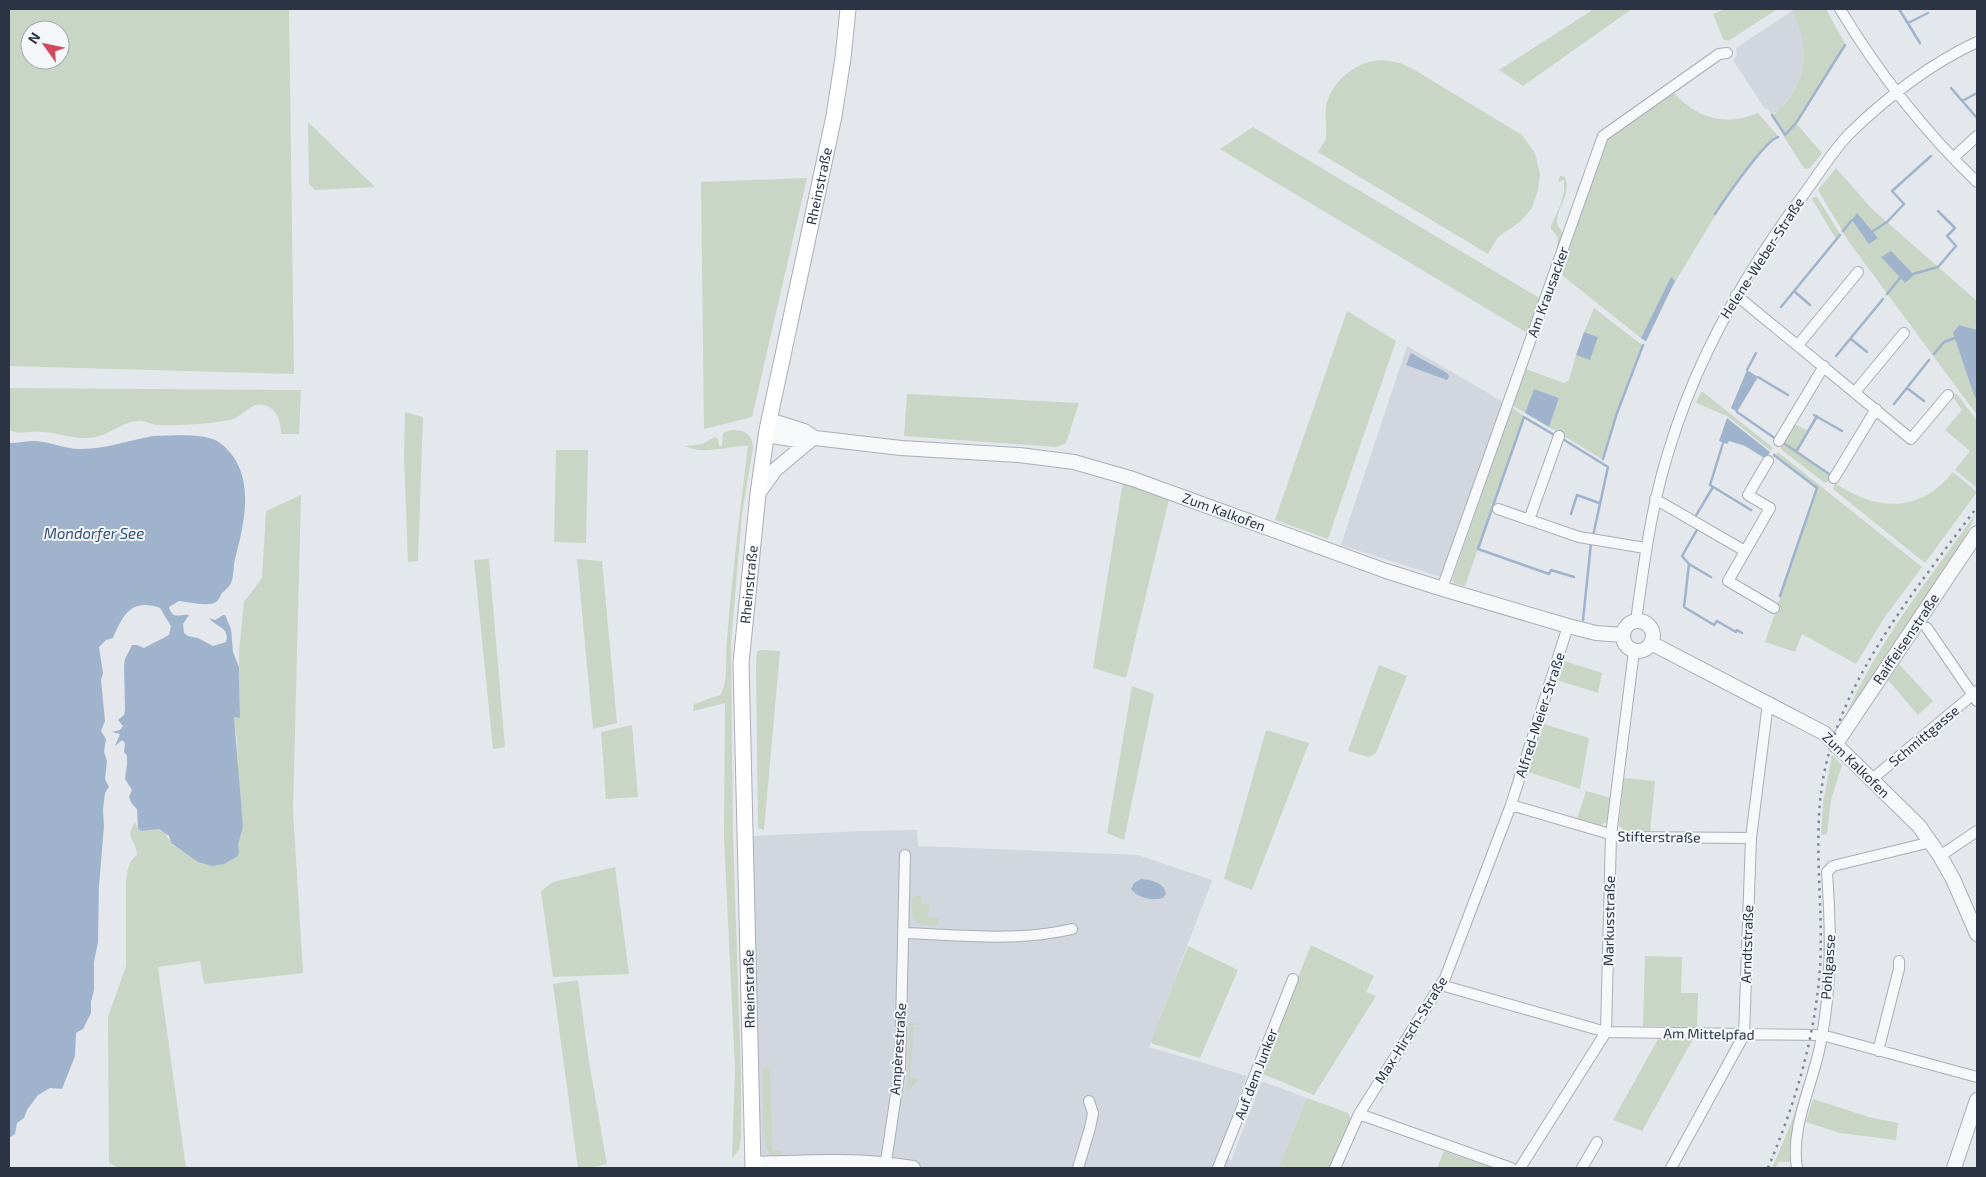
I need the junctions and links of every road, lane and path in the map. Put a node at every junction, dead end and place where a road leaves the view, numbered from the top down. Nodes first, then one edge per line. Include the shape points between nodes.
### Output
1 (848, 9) edge
2 (1840, 9) edge
3 (1977, 42) edge
4 (1726, 53) dead end
5 (1896, 92) junction
6 (1977, 136) edge
7 (1953, 158) junction
8 (1977, 182) edge
9 (1858, 272) dead end
10 (1736, 295) junction
11 (1904, 333) dead end
12 (1798, 345) junction
13 (1824, 366) junction
14 (1855, 392) junction
15 (1948, 395) dead end
16 (1876, 409) junction
17 (769, 420) junction
18 (766, 435) junction
19 (1559, 436) dead end
20 (815, 438) junction
21 (1779, 441) dead end
22 (1768, 461) dead end
23 (1834, 478) dead end
24 (758, 494) junction
25 (1655, 499) junction
26 (1498, 509) dead end
27 (1529, 520) junction
28 (1977, 533) edge
29 (1645, 548) junction
30 (1745, 551) junction
31 (1443, 589) junction
32 (1774, 608) dead end
33 (1636, 621) junction
34 (1568, 626) junction
35 (1927, 628) dead end
36 (1623, 635) junction
37 (1651, 643) junction
38 (1634, 651) junction
39 (1976, 696) edge
40 (1768, 702) junction
41 (1835, 745) junction
42 (1871, 780) junction
43 (1512, 805) junction
44 (1977, 831) edge
45 (1611, 835) junction
46 (1751, 838) junction
47 (1931, 842) junction
48 (905, 855) dead end
49 (1940, 856) junction
50 (1072, 929) dead end
51 (904, 933) junction
52 (1977, 934) edge
53 (1899, 961) dead end
54 (1292, 979) dead end
55 (1440, 986) junction
56 (1606, 1032) junction
57 (1744, 1035) junction
58 (1822, 1035) junction
59 (1878, 1051) junction
60 (1977, 1077) edge
61 (1977, 1100) edge
62 (1089, 1101) dead end
63 (1359, 1114) junction
64 (1597, 1142) dead end
65 (753, 1166) edge
66 (886, 1166) edge
67 (913, 1168) edge
68 (1078, 1168) edge
69 (1218, 1168) edge
70 (1335, 1168) edge
71 (1511, 1168) edge
72 (1520, 1168) edge
73 (1582, 1168) edge
74 (1671, 1168) edge
75 (1797, 1168) edge
76 (1954, 1168) edge

1 - 17 main road, Rheinstraße via 834,116
2 - 5 street
3 - 5 street, Helene-Weber-Straße via 1943,60
4 - 31 street, Am Krausacker via 1720,54 1602,136
5 - 7 street
5 - 10 street, Helene-Weber-Straße via 1849,134 1781,226
6 - 7 street
7 - 8 street
9 - 12 street
10 - 12 street
10 - 25 street, Helene-Weber-Straße via 1693,382 1674,432
11 - 14 street
12 - 13 street
13 - 14 street
13 - 21 street
14 - 16 street
15 - 16 street via 1911,439
16 - 23 street
17 - 18 main road, Rheinstraße
17 - 20 street, Zum Kalkofen via 804,431
18 - 20 street, Zum Kalkofen via 797,440
18 - 24 main road, Rheinstraße
19 - 27 street
20 - 24 street via 775,470
20 - 31 street, Zum Kalkofen via 901,448 1049,458 1088,465
22 - 30 street via 1748,496 1770,508
24 - 65 main road, Rheinstraße via 741,663
25 - 29 street, Helene-Weber-Straße
25 - 30 street
26 - 27 street
27 - 29 street via 1579,537
28 - 41 street, Raiffeisenstraße
29 - 33 street, Helene-Weber-Straße
30 - 32 street via 1728,581
31 - 34 street, Zum Kalkofen
33 - 36 street via 1627,625
33 - 37 street via 1642,621 1650,628
34 - 36 street, Zum Kalkofen
34 - 43 street, Alfred-Meier-Straße
35 - 39 street
36 - 38 street via 1626,645
37 - 38 street via 1644,650
37 - 40 street, Zum Kalkofen
38 - 45 street, Markusstraße
39 - 42 street, Schmittgasse
40 - 41 street, Zum Kalkofen via 1824,732
40 - 46 street, Arndtstraße
41 - 42 street, Zum Kalkofen
42 - 47 street, Zum Kalkofen via 1919,826
43 - 45 street, Stifterstraße
43 - 55 street, Max-Hirsch-Straße
44 - 49 street
45 - 46 street, Stifterstraße
45 - 56 street, Markusstraße
46 - 57 street, Arndtstraße
47 - 49 street, Zum Kalkofen
47 - 58 street, Pohlgasse via 1832,866 1828,870 1830,958
48 - 51 street, Ampèrestraße
49 - 52 street, Zum Kalkofen
50 - 51 street via 1026,936
51 - 66 street, Ampèrestraße via 900,1068
53 - 59 street
54 - 69 street, Auf dem Junker
55 - 56 street, Am Mittelpfad
55 - 63 street, Max-Hirsch-Straße
56 - 57 street, Am Mittelpfad
56 - 72 street
57 - 58 street, Am Mittelpfad
57 - 74 street, Arndtstraße
58 - 59 street, Am Mittelpfad
58 - 75 street, Pohlgasse via 1799,1120 1795,1155
59 - 60 street, Am Mittelpfad
61 - 76 street
62 - 68 street via 1093,1113
63 - 70 street, Max-Hirsch-Straße
63 - 71 street
64 - 73 street
65 - 66 street via 821,1162
66 - 67 street

